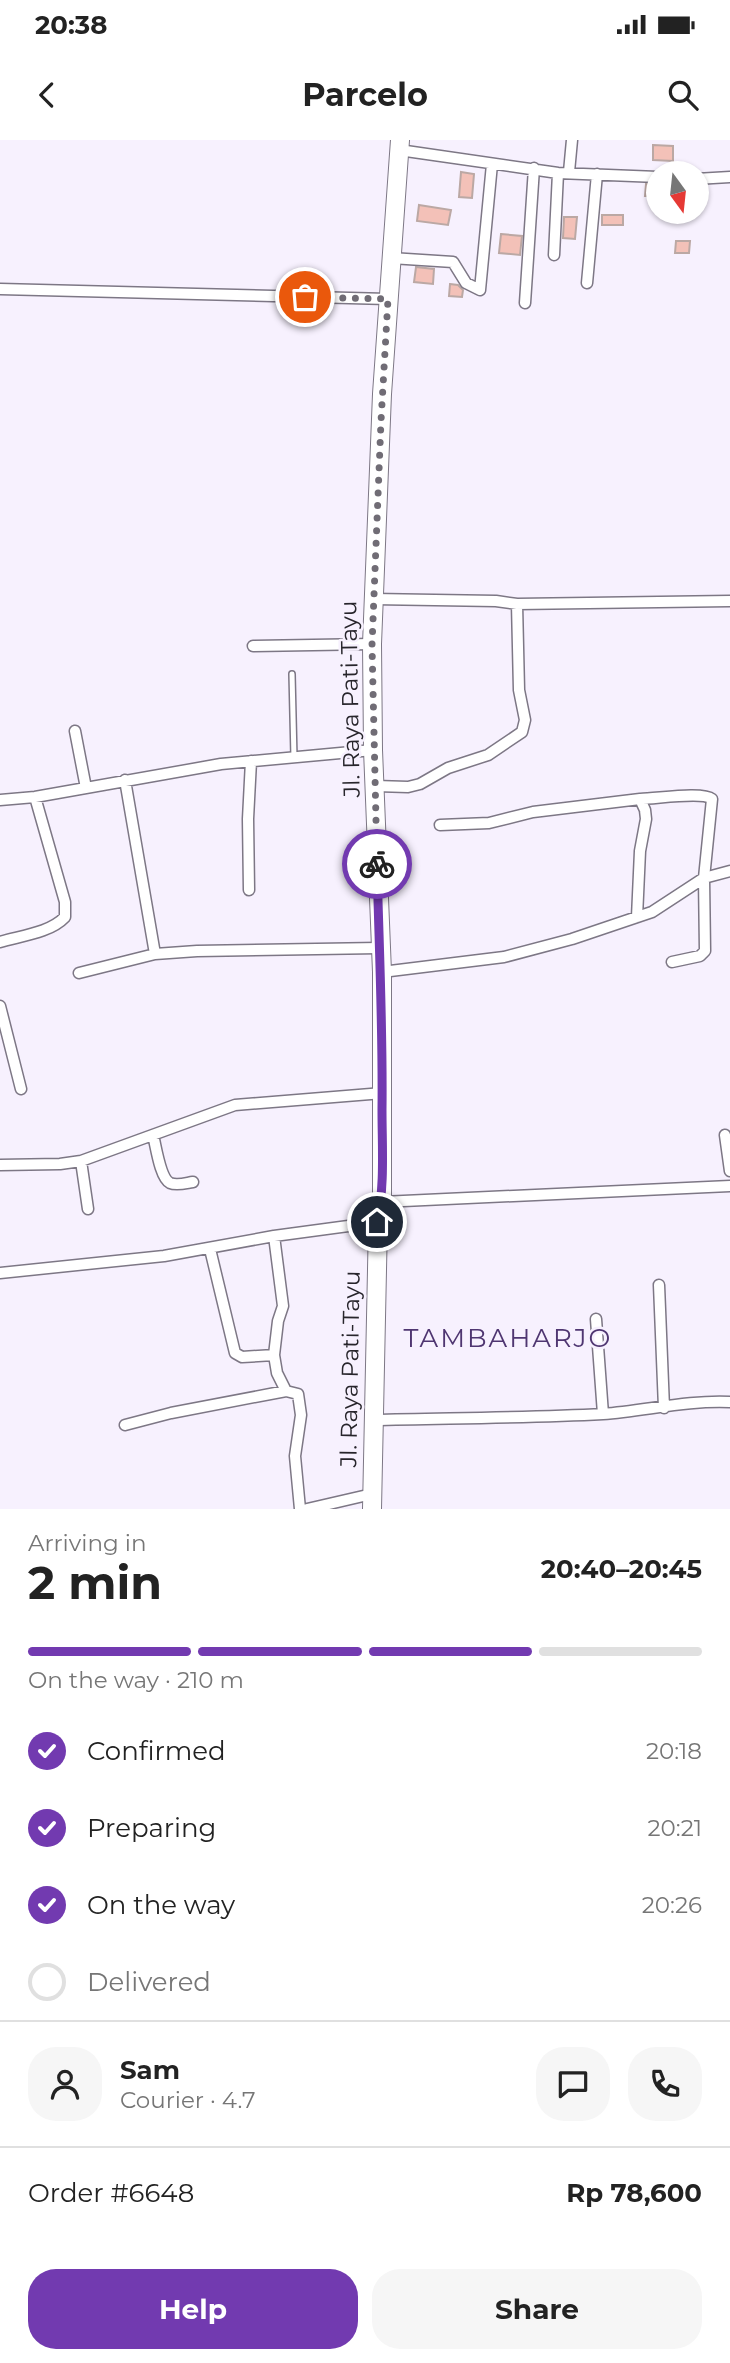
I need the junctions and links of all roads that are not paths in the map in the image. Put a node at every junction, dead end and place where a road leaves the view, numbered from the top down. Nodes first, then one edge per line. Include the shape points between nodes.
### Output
1 (572, 140) edge
2 (400, 145) edge
3 (492, 164) junction
4 (534, 168) junction
5 (564, 172) junction
6 (597, 174) junction
7 (646, 176) edge
8 (730, 177) edge
9 (709, 178) edge
10 (554, 255) dead end
11 (391, 258) junction
12 (587, 283) dead end
13 (0, 289) edge
14 (388, 299) junction
15 (525, 303) dead end
16 (373, 598) junction
17 (730, 601) edge
18 (517, 604) junction
19 (372, 645) junction
20 (253, 646) dead end
21 (292, 674) dead end
22 (75, 731) dead end
23 (373, 750) junction
24 (294, 758) junction
25 (251, 761) junction
26 (125, 780) junction
27 (376, 786) junction
28 (86, 788) junction
29 (35, 797) junction
30 (640, 799) junction
31 (0, 800) edge
32 (440, 825) dead end
33 (730, 871) edge
34 (704, 878) junction
35 (249, 890) dead end
36 (637, 917) junction
37 (0, 942) edge
38 (379, 948) junction
39 (155, 954) junction
40 (672, 962) dead end
41 (382, 972) junction
42 (79, 973) dead end
43 (0, 1006) edge
44 (21, 1089) dead end
45 (383, 1093) junction
46 (153, 1135) junction
47 (725, 1135) dead end
48 (81, 1161) junction
49 (0, 1165) edge
50 (730, 1171) edge
51 (193, 1182) dead end
52 (730, 1186) edge
53 (382, 1202) junction
54 (88, 1209) dead end
55 (377, 1222) junction
56 (274, 1236) junction
57 (211, 1249) junction
58 (0, 1273) edge
59 (660, 1285) dead end
60 (596, 1319) dead end
61 (274, 1356) junction
62 (286, 1391) junction
63 (730, 1402) edge
64 (664, 1408) junction
65 (603, 1414) junction
66 (373, 1420) junction
67 (125, 1425) dead end
68 (372, 1502) edge
69 (300, 1509) edge
70 (307, 1509) edge

1 - 5 street
2 - 3 street
2 - 11 main road, Jl. Raya Pati-Tayu
3 - 4 street
3 - 11 street via 480,290 466,283 453,262
4 - 5 street
4 - 15 street
5 - 6 street
5 - 10 street
6 - 7 street
6 - 12 street
8 - 9 street
11 - 14 main road, Jl. Raya Pati-Tayu
13 - 14 street
14 - 16 main road, Jl. Raya Pati-Tayu
16 - 18 street
16 - 19 main road, Jl. Raya Pati-Tayu
17 - 18 street
18 - 27 street via 522,732 488,755 448,768 420,784
19 - 20 street
19 - 23 main road, Jl. Raya Pati-Tayu
21 - 24 lane
22 - 28 street
23 - 24 street
23 - 27 main road, Jl. Raya Pati-Tayu
24 - 25 street
25 - 26 street
25 - 35 street
26 - 28 street
26 - 39 street
27 - 38 main road, Jl. Raya Pati-Tayu
28 - 29 street
29 - 31 street
29 - 37 street via 65,902 65,917 40,931
30 - 32 street via 533,812 489,823
30 - 34 street via 700,794 712,799
30 - 36 street via 646,819
33 - 34 street
34 - 36 street
34 - 40 street via 705,951
36 - 41 street via 504,957
38 - 39 street
38 - 41 main road, Jl. Raya Pati-Tayu
39 - 42 street
41 - 45 main road, Jl. Raya Pati-Tayu
43 - 44 street
45 - 46 street via 235,1105
45 - 53 main road, Jl. Raya Pati-Tayu
46 - 48 street
46 - 51 street via 165,1179 178,1185
47 - 50 street
48 - 49 street
48 - 54 street
52 - 53 street
53 - 55 main road, Jl. Raya Pati-Tayu
55 - 56 street
55 - 66 main road, Jl. Raya Pati-Tayu
56 - 57 street
56 - 61 street via 283,1306
57 - 58 street
57 - 61 street via 236,1353 239,1357
59 - 64 street
60 - 65 street
61 - 62 street
62 - 67 street
62 - 69 street via 298,1394 302,1415 295,1456
63 - 64 street
64 - 65 street
65 - 66 street
66 - 68 main road, Jl. Raya Pati-Tayu
68 - 70 street

